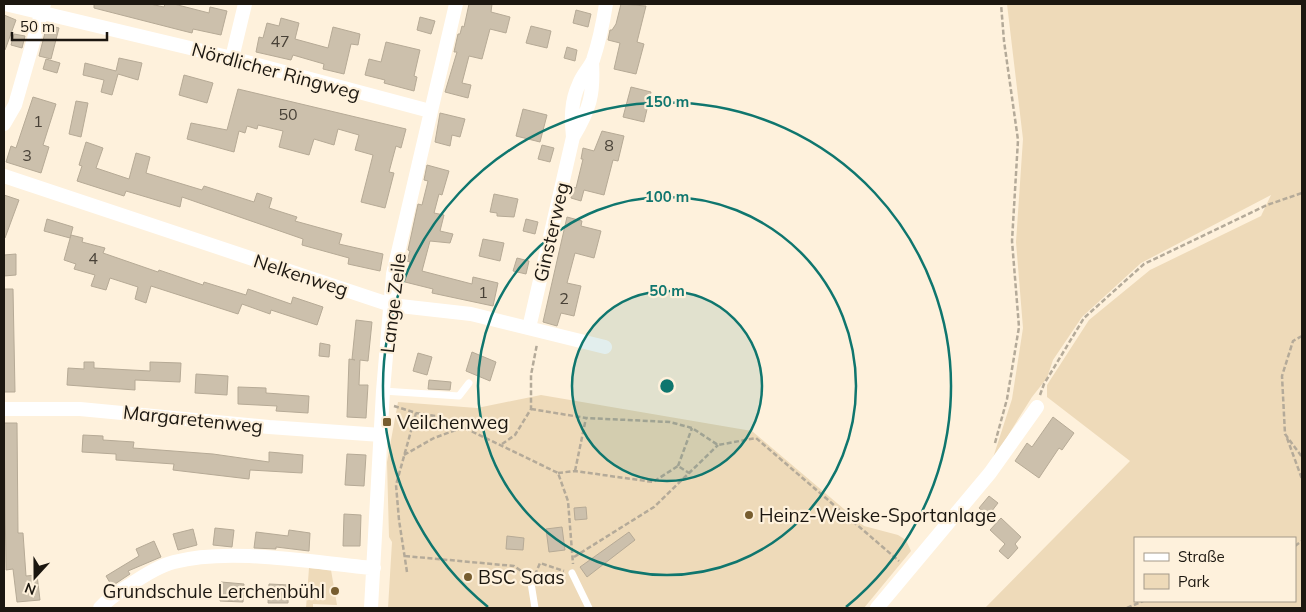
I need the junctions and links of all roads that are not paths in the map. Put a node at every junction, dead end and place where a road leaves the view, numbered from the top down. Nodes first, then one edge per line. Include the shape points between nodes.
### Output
1 (5, 4) edge
2 (245, 4) edge
3 (456, 4) edge
4 (606, 4) edge
5 (42, 9) edge
6 (232, 58) junction
7 (430, 111) junction
8 (4, 124) edge
9 (4, 176) edge
10 (392, 305) junction
11 (535, 329) junction
12 (605, 347) dead end
13 (469, 383) dead end
14 (383, 396) junction
15 (1037, 407) road end
16 (4, 409) edge
17 (381, 435) junction
18 (374, 568) junction
19 (572, 573) road end
20 (532, 583) road end
21 (100, 608) edge
22 (371, 608) edge
23 (534, 608) edge
24 (589, 608) edge
25 (877, 608) edge

1 - 5 street, Nördlicher Ringweg
2 - 6 street
3 - 7 street, Lange Zeile
4 - 11 street, Ginsterweg via 592,62 579,83 574,99 571,116 573,137
5 - 6 street, Nördlicher Ringweg
5 - 8 street via 15,105
6 - 7 street, Nördlicher Ringweg
7 - 10 street, Lange Zeile via 393,274
9 - 10 street, Nelkenweg
10 - 11 street, Nelkenweg via 472,314
10 - 14 street, Lange Zeile
11 - 12 street, Nelkenweg
13 - 14 lane via 459,396
14 - 17 street, Lange Zeile
15 - 25 street via 990,473
16 - 17 street, Margaretenweg via 80,409
17 - 18 street, Lange Zeile
18 - 21 street via 211,556 172,562 135,582
18 - 22 street, Lange Zeile
19 - 24 lane
20 - 23 lane

